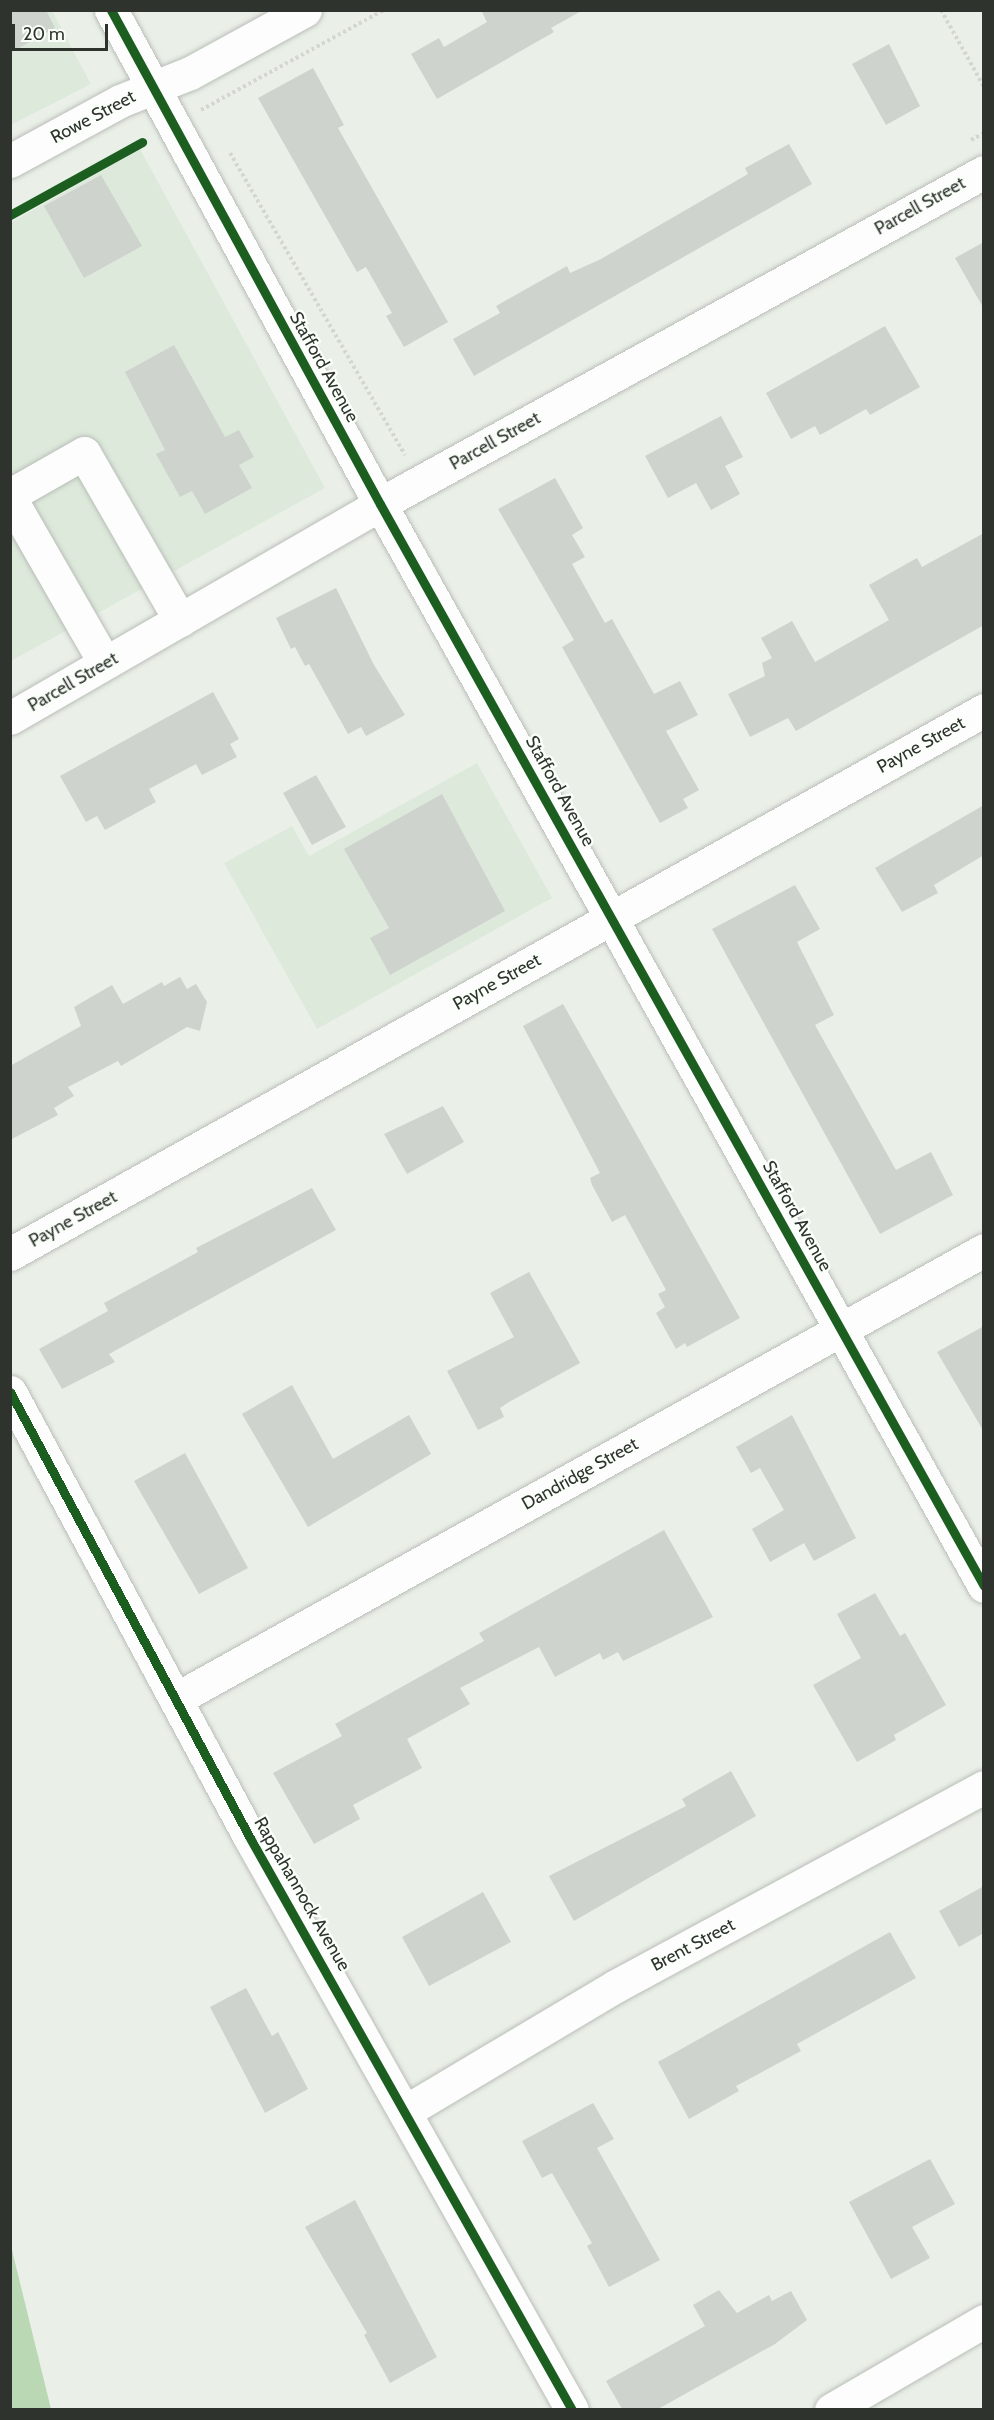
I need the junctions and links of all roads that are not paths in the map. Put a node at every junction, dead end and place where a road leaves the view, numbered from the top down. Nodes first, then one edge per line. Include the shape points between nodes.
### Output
1 (111, 10) edge
2 (305, 10) edge
3 (153, 87) junction
4 (10, 161) edge
5 (984, 172) edge
6 (10, 497) edge
7 (380, 504) junction
8 (180, 620) junction
9 (105, 663) junction
10 (984, 710) edge
11 (10, 718) edge
12 (612, 919) junction
13 (984, 1250) edge
14 (10, 1254) edge
15 (841, 1329) junction
16 (10, 1392) edge
17 (984, 1586) edge
18 (176, 1699) junction
19 (984, 1787) edge
20 (406, 2111) junction
21 (984, 2321) edge
22 (572, 2409) edge
23 (831, 2409) edge

1 - 3 street, Stafford Avenue
2 - 3 street, Rowe Street via 190,73
3 - 4 street, Rowe Street
3 - 7 street, Stafford Avenue
5 - 7 street, Parcell Street
6 - 8 street via 84,453
6 - 9 street
7 - 8 street, Parcell Street
7 - 12 street, Stafford Avenue
8 - 9 street, Parcell Street
9 - 11 street, Parcell Street
10 - 12 street, Payne Street
12 - 14 street, Payne Street
12 - 15 street, Stafford Avenue
13 - 15 street, Dandridge Street
15 - 17 street, Stafford Avenue
15 - 18 street, Dandridge Street
16 - 18 street, Rappahannock Avenue
18 - 20 street, Rappahannock Avenue via 250,1838
19 - 20 street, Brent Street via 616,1986
20 - 22 street, Rappahannock Avenue
21 - 23 street

